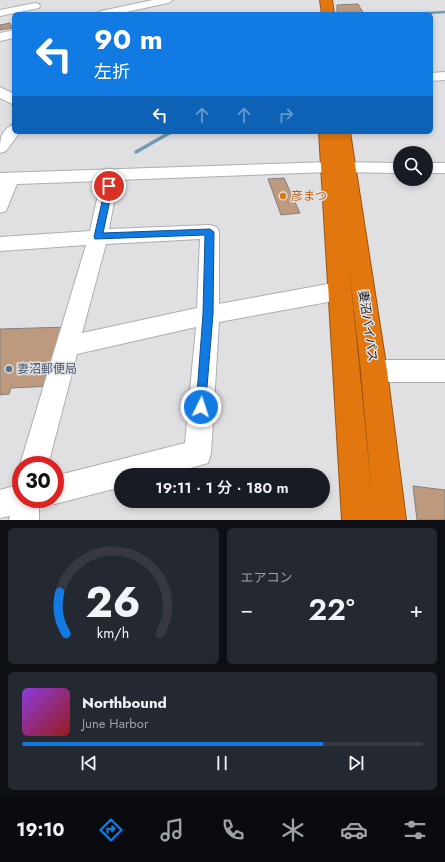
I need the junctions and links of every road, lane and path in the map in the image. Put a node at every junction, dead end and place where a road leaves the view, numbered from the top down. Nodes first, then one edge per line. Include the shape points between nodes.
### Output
1 (120, 0) edge
2 (168, 0) edge
3 (326, 0) edge
4 (35, 6) dead end
5 (129, 8) junction
6 (110, 12) edge
7 (328, 12) edge
8 (0, 13) edge
9 (12, 34) edge
10 (0, 37) edge
11 (445, 76) edge
12 (433, 77) edge
13 (0, 91) edge
14 (12, 100) edge
15 (12, 133) edge
16 (328, 134) edge
17 (342, 134) edge
18 (0, 148) edge
19 (338, 167) junction
20 (393, 168) edge
21 (433, 168) edge
22 (445, 168) edge
23 (111, 174) junction
24 (5, 178) edge
25 (0, 207) edge
26 (98, 237) junction
27 (0, 244) edge
28 (339, 291) junction
29 (208, 314) junction
30 (69, 346) junction
31 (374, 371) junction
32 (445, 371) edge
33 (37, 456) edge
34 (64, 488) edge
35 (12, 501) edge
36 (0, 504) edge
37 (24, 508) edge
38 (24, 520) edge
39 (358, 520) edge
40 (390, 520) edge

1 - 5 street
2 - 5 street
3 - 7 highway
4 - 8 street
5 - 6 street
9 - 10 street
11 - 12 street
13 - 14 street
15 - 18 street
16 - 19 highway, 妻沼バイパス
17 - 19 highway, 妻沼バイパス
19 - 20 street
19 - 23 street
19 - 28 highway, 妻沼バイパス
19 - 31 highway, 妻沼バイパス
21 - 22 street
23 - 24 street
23 - 26 street
24 - 25 street
26 - 27 street
26 - 29 street via 210,232
26 - 30 street
28 - 29 street
28 - 39 highway, 妻沼バイパス
29 - 30 street
29 - 34 street via 198,453
30 - 33 street
31 - 32 street
31 - 40 highway, 妻沼バイパス
35 - 36 street
37 - 38 street

